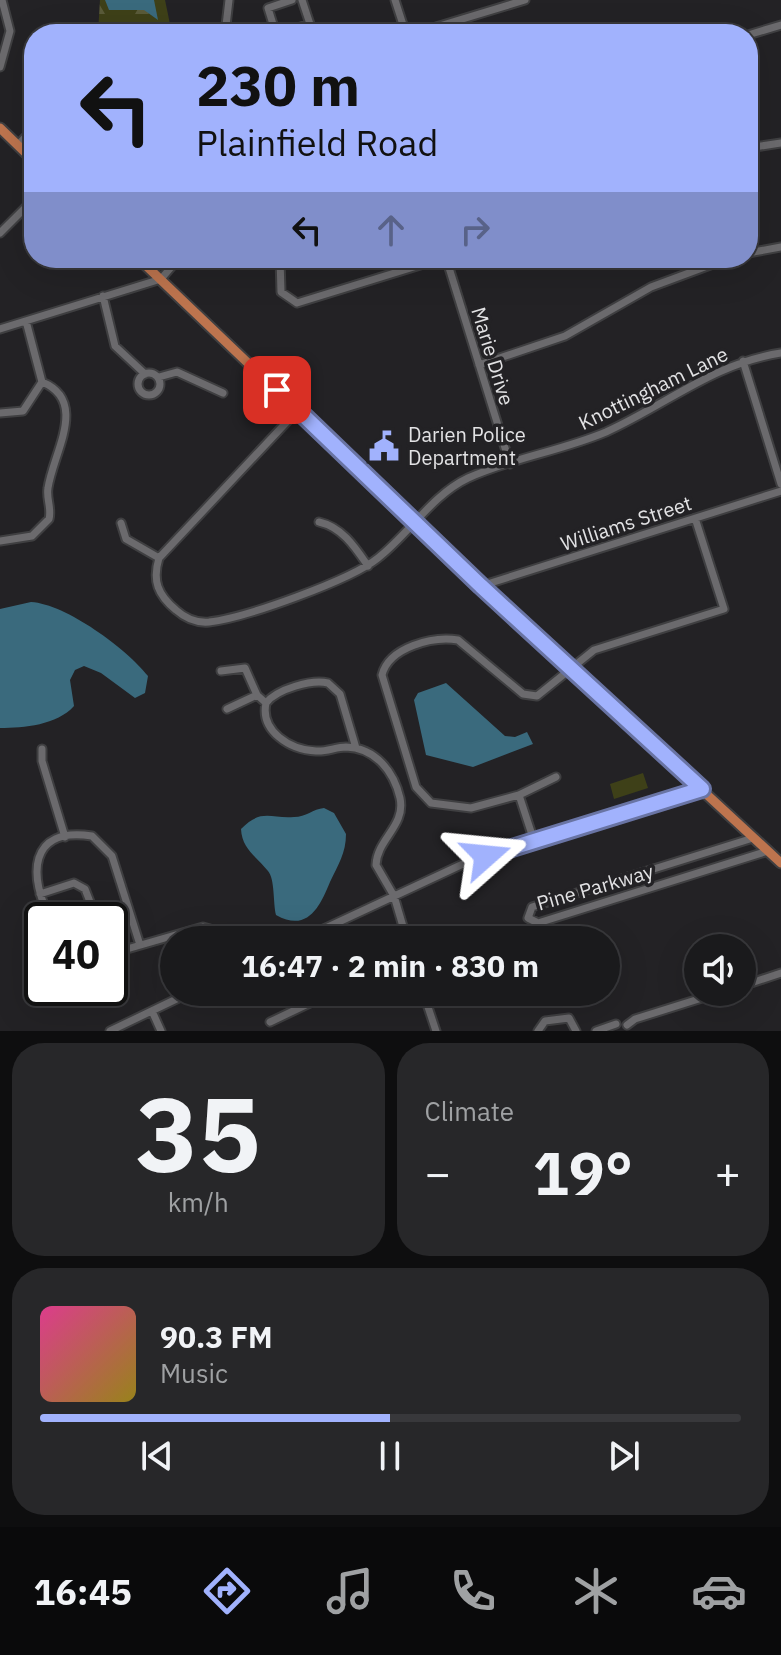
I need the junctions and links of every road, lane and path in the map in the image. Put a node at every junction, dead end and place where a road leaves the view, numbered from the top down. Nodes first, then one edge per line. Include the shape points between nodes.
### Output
1 (2, 0) edge
2 (229, 0) edge
3 (292, 0) edge
4 (302, 0) edge
5 (395, 0) edge
6 (525, 0) edge
7 (512, 2) edge
8 (226, 24) edge
9 (274, 24) edge
10 (310, 24) edge
11 (403, 24) edge
12 (444, 24) edge
13 (781, 25) edge
14 (758, 32) edge
15 (2, 55) edge
16 (0, 67) edge
17 (0, 128) edge
18 (24, 139) edge
19 (781, 143) edge
20 (18, 145) junction
21 (758, 146) edge
22 (24, 151) edge
23 (24, 209) edge
24 (0, 233) edge
25 (781, 247) edge
26 (758, 251) edge
27 (149, 268) edge
28 (170, 268) edge
29 (280, 268) edge
30 (412, 268) edge
31 (448, 268) edge
32 (700, 268) edge
33 (161, 279) junction
34 (103, 296) junction
35 (26, 321) junction
36 (0, 329) edge
37 (781, 353) edge
38 (743, 361) junction
39 (479, 365) junction
40 (145, 374) junction
41 (159, 377) junction
42 (42, 382) junction
43 (223, 393) dead end
44 (298, 410) junction
45 (0, 413) edge
46 (510, 464) junction
47 (781, 484) edge
48 (781, 491) edge
49 (695, 518) junction
50 (319, 522) dead end
51 (121, 523) dead end
52 (416, 523) junction
53 (0, 541) edge
54 (159, 558) junction
55 (368, 566) junction
56 (481, 586) junction
57 (573, 669) junction
58 (221, 671) dead end
59 (257, 695) junction
60 (266, 703) junction
61 (227, 709) dead end
62 (356, 748) junction
63 (42, 749) dead end
64 (556, 777) dead end
65 (702, 789) junction
66 (519, 795) junction
67 (65, 837) junction
68 (753, 838) junction
69 (534, 841) junction
70 (768, 851) junction
71 (781, 863) edge
72 (632, 876) junction
73 (636, 892) junction
74 (40, 894) junction
75 (394, 896) junction
76 (43, 902) edge
77 (90, 902) edge
78 (330, 926) edge
79 (403, 926) edge
80 (160, 939) edge
81 (140, 945) junction
82 (128, 949) edge
83 (781, 973) edge
84 (756, 981) edge
85 (684, 1004) edge
86 (162, 1006) edge
87 (304, 1006) edge
88 (428, 1006) edge
89 (152, 1011) junction
90 (270, 1022) dead end
91 (616, 1024) dead end
92 (627, 1025) dead end
93 (122, 1028) edge
94 (110, 1031) edge
95 (161, 1031) edge
96 (436, 1031) edge
97 (538, 1031) edge
98 (576, 1031) edge
99 (596, 1031) edge

1 - 15 street via 10,31
2 - 8 street
3 - 9 street via 268,8
4 - 10 street
5 - 11 street
6 - 7 street
7 - 12 street
13 - 14 street
15 - 16 street
17 - 20 main road
18 - 20 street
19 - 21 street
20 - 22 main road
23 - 24 street
25 - 26 street
27 - 33 main road
28 - 33 street
29 - 30 street via 281,292 297,303
31 - 39 street, Marie Drive
32 - 39 street via 665,280 565,336
33 - 34 street
33 - 44 main road
34 - 35 street
34 - 40 street via 115,346
35 - 36 street
35 - 42 street
37 - 38 street, Knottingham Lane
38 - 46 street, Knottingham Lane via 606,432
38 - 47 street
39 - 46 street, Marie Drive
40 - 41 street
40 - 41 street via 138,383 145,395 158,391
41 - 43 street via 177,372
42 - 45 street via 26,409
42 - 53 street via 61,393 67,410 48,488 49,519 32,536
44 - 52 main road
44 - 54 street
46 - 52 street, Knottingham Lane via 459,482
48 - 49 street, Williams Street
49 - 56 street, Williams Street
49 - 57 street via 724,609 601,647
50 - 55 street via 332,525
51 - 54 street via 126,539
52 - 55 street, Knottingham Lane
52 - 56 main road
54 - 55 street, Knottingham Lane via 155,578 160,594 184,617 203,622 326,586
56 - 57 main road
57 - 65 main road
57 - 66 street via 542,694 527,696 465,643 450,639 413,646 384,666 384,685 421,796 460,809
58 - 59 street via 245,668
59 - 60 street
59 - 61 street
60 - 62 street via 269,727 285,742 314,751
60 - 62 street via 274,695 313,682 332,685 340,694
62 - 75 street via 385,765 400,798 396,826 376,859 377,871
63 - 67 street
64 - 66 street
65 - 68 main road
65 - 69 street
66 - 69 street
67 - 74 street via 38,856 34,872
67 - 81 street via 92,836 110,851
68 - 70 main road
68 - 72 street, Pine Parkway
69 - 75 street via 463,864
70 - 71 main road
70 - 73 street, Pine Parkway
72 - 73 street
72 - 73 street, Pine Parkway via 532,907 528,918 538,923
74 - 76 street
74 - 77 street via 74,883 85,889
75 - 78 street
75 - 79 street
80 - 81 street
81 - 82 street
83 - 84 street
85 - 92 street
86 - 89 street
87 - 90 street
88 - 96 street
89 - 93 street
89 - 95 street
91 - 99 street
93 - 94 street
97 - 98 street via 545,1021 562,1017 569,1018

